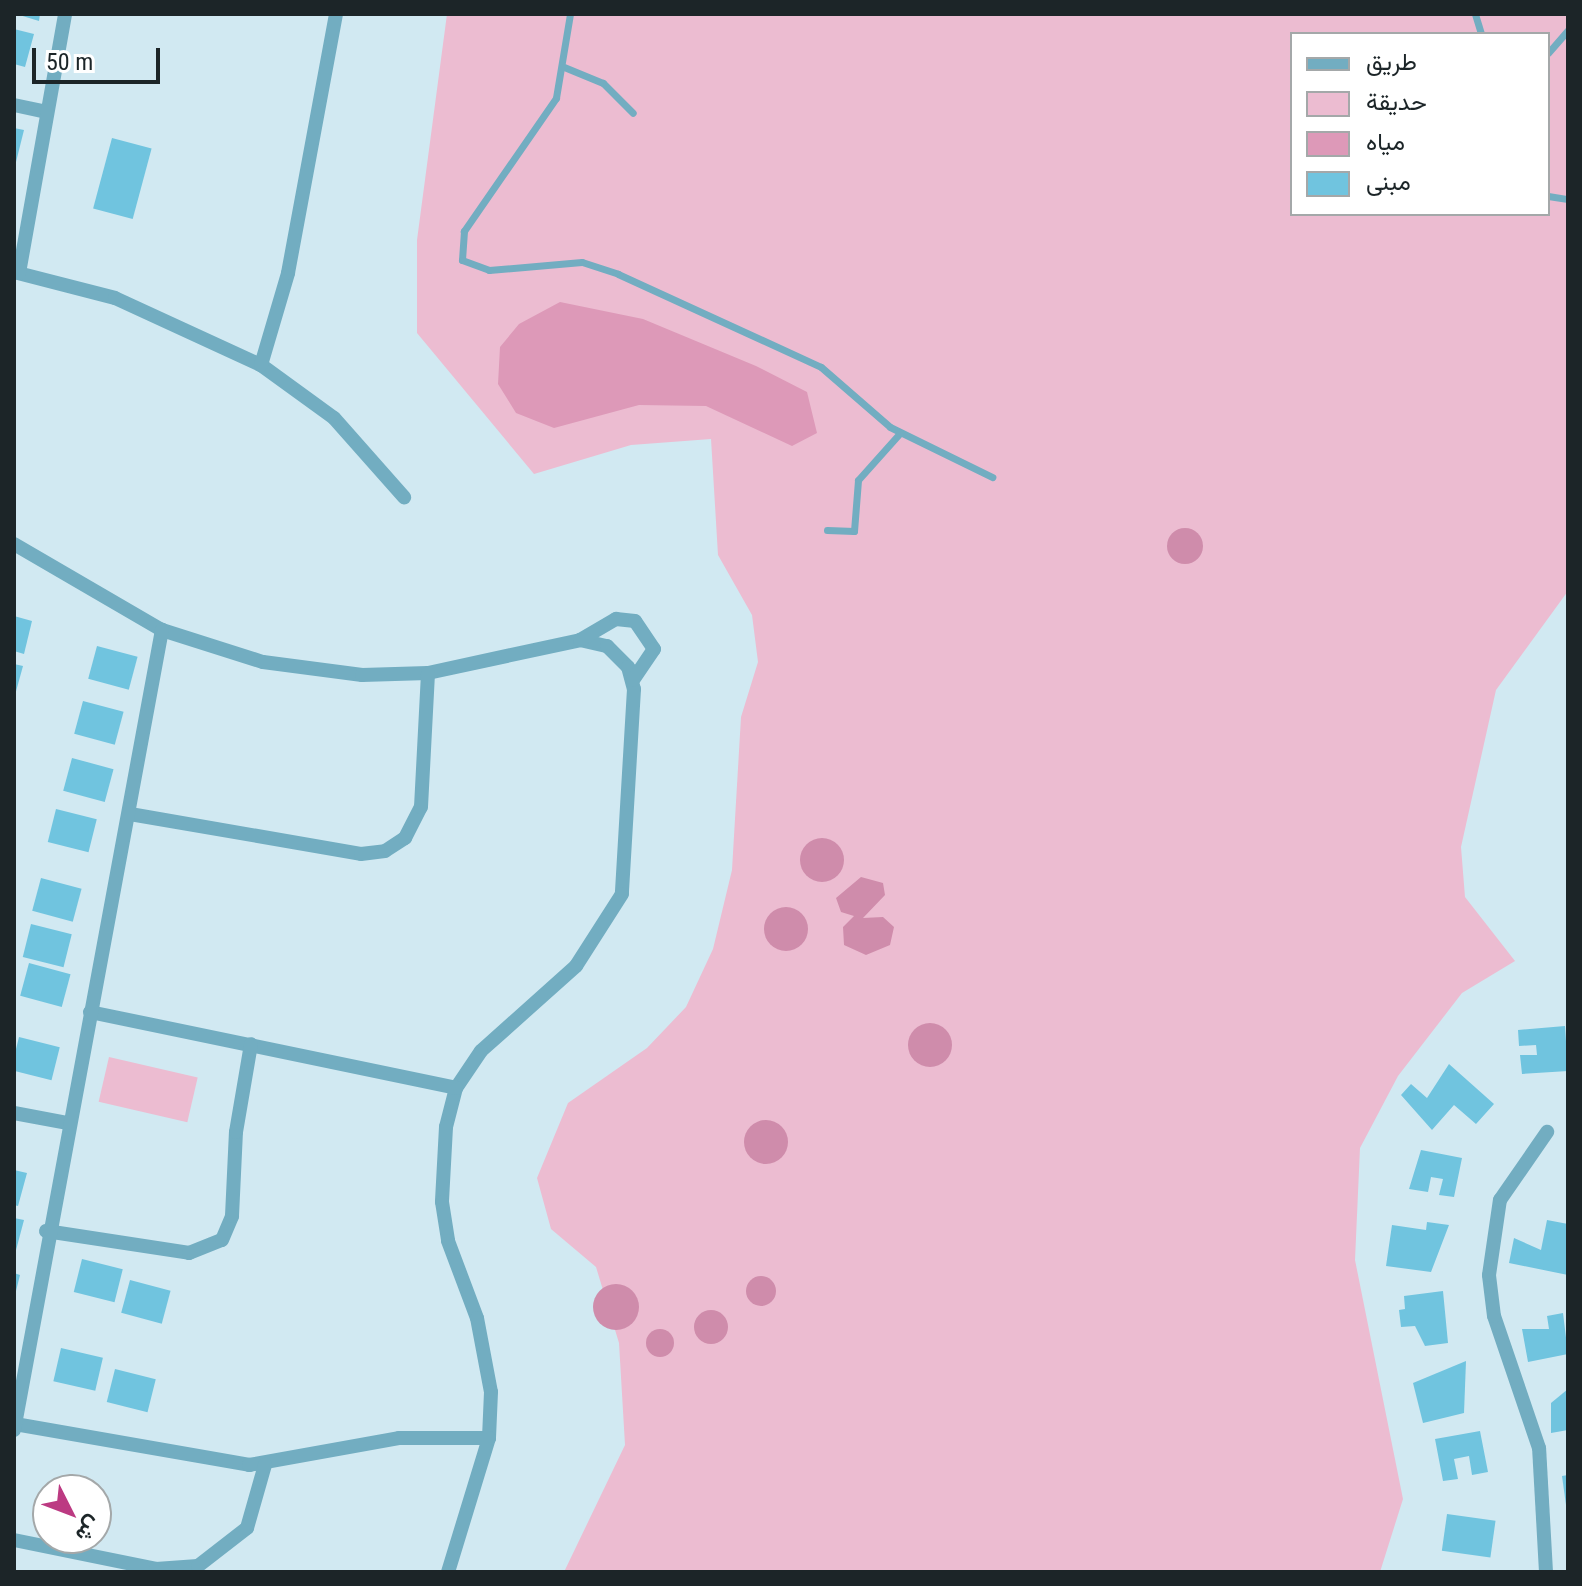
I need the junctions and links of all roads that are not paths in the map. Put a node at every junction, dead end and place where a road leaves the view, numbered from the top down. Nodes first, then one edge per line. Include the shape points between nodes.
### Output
1 (65, 14) edge
2 (336, 14) edge
3 (570, 14) edge
4 (1568, 30) edge
5 (1550, 51) edge
6 (564, 67) junction
7 (14, 105) edge
8 (46, 112) junction
9 (633, 113) dead end
10 (16, 273) edge
11 (261, 365) junction
12 (900, 433) junction
13 (992, 477) dead end
14 (404, 497) dead end
15 (827, 530) dead end
16 (14, 544) edge
17 (162, 630) junction
18 (580, 640) junction
19 (428, 673) junction
20 (633, 680) junction
21 (130, 814) junction
22 (90, 1012) junction
23 (251, 1044) junction
24 (456, 1088) junction
25 (14, 1113) edge
26 (68, 1123) junction
27 (1547, 1132) dead end
28 (46, 1231) junction
29 (15, 1427) edge
30 (489, 1438) junction
31 (265, 1465) junction
32 (14, 1540) edge
33 (448, 1572) edge
34 (1546, 1572) edge

1 - 8 street
2 - 11 street via 288,273
3 - 6 lane
4 - 5 lane
6 - 9 lane via 603,83
6 - 12 lane via 545,123 464,231 462,260 474,269 582,262 609,270 821,367
7 - 8 street
8 - 10 street
10 - 11 street via 115,298
11 - 14 street via 334,418
12 - 13 lane
12 - 15 lane via 858,480 855,529
16 - 17 street
17 - 19 street via 311,671
17 - 21 street
18 - 19 street
18 - 20 street via 619,655
18 - 20 street via 616,619 635,621 654,649
19 - 21 street via 421,807 405,838 385,851 361,854
20 - 24 street via 622,894 598,942 481,1051
21 - 22 street
22 - 23 street
22 - 26 street
23 - 24 street
23 - 28 street via 236,1132 232,1216 222,1240 189,1253
24 - 30 street via 442,1202 488,1359
25 - 26 street
26 - 28 street
27 - 34 street via 1500,1200 1489,1265 1494,1316 1539,1448
28 - 29 street
29 - 31 street
30 - 31 street via 399,1438
30 - 33 street
31 - 32 street via 247,1528 198,1566 156,1569

